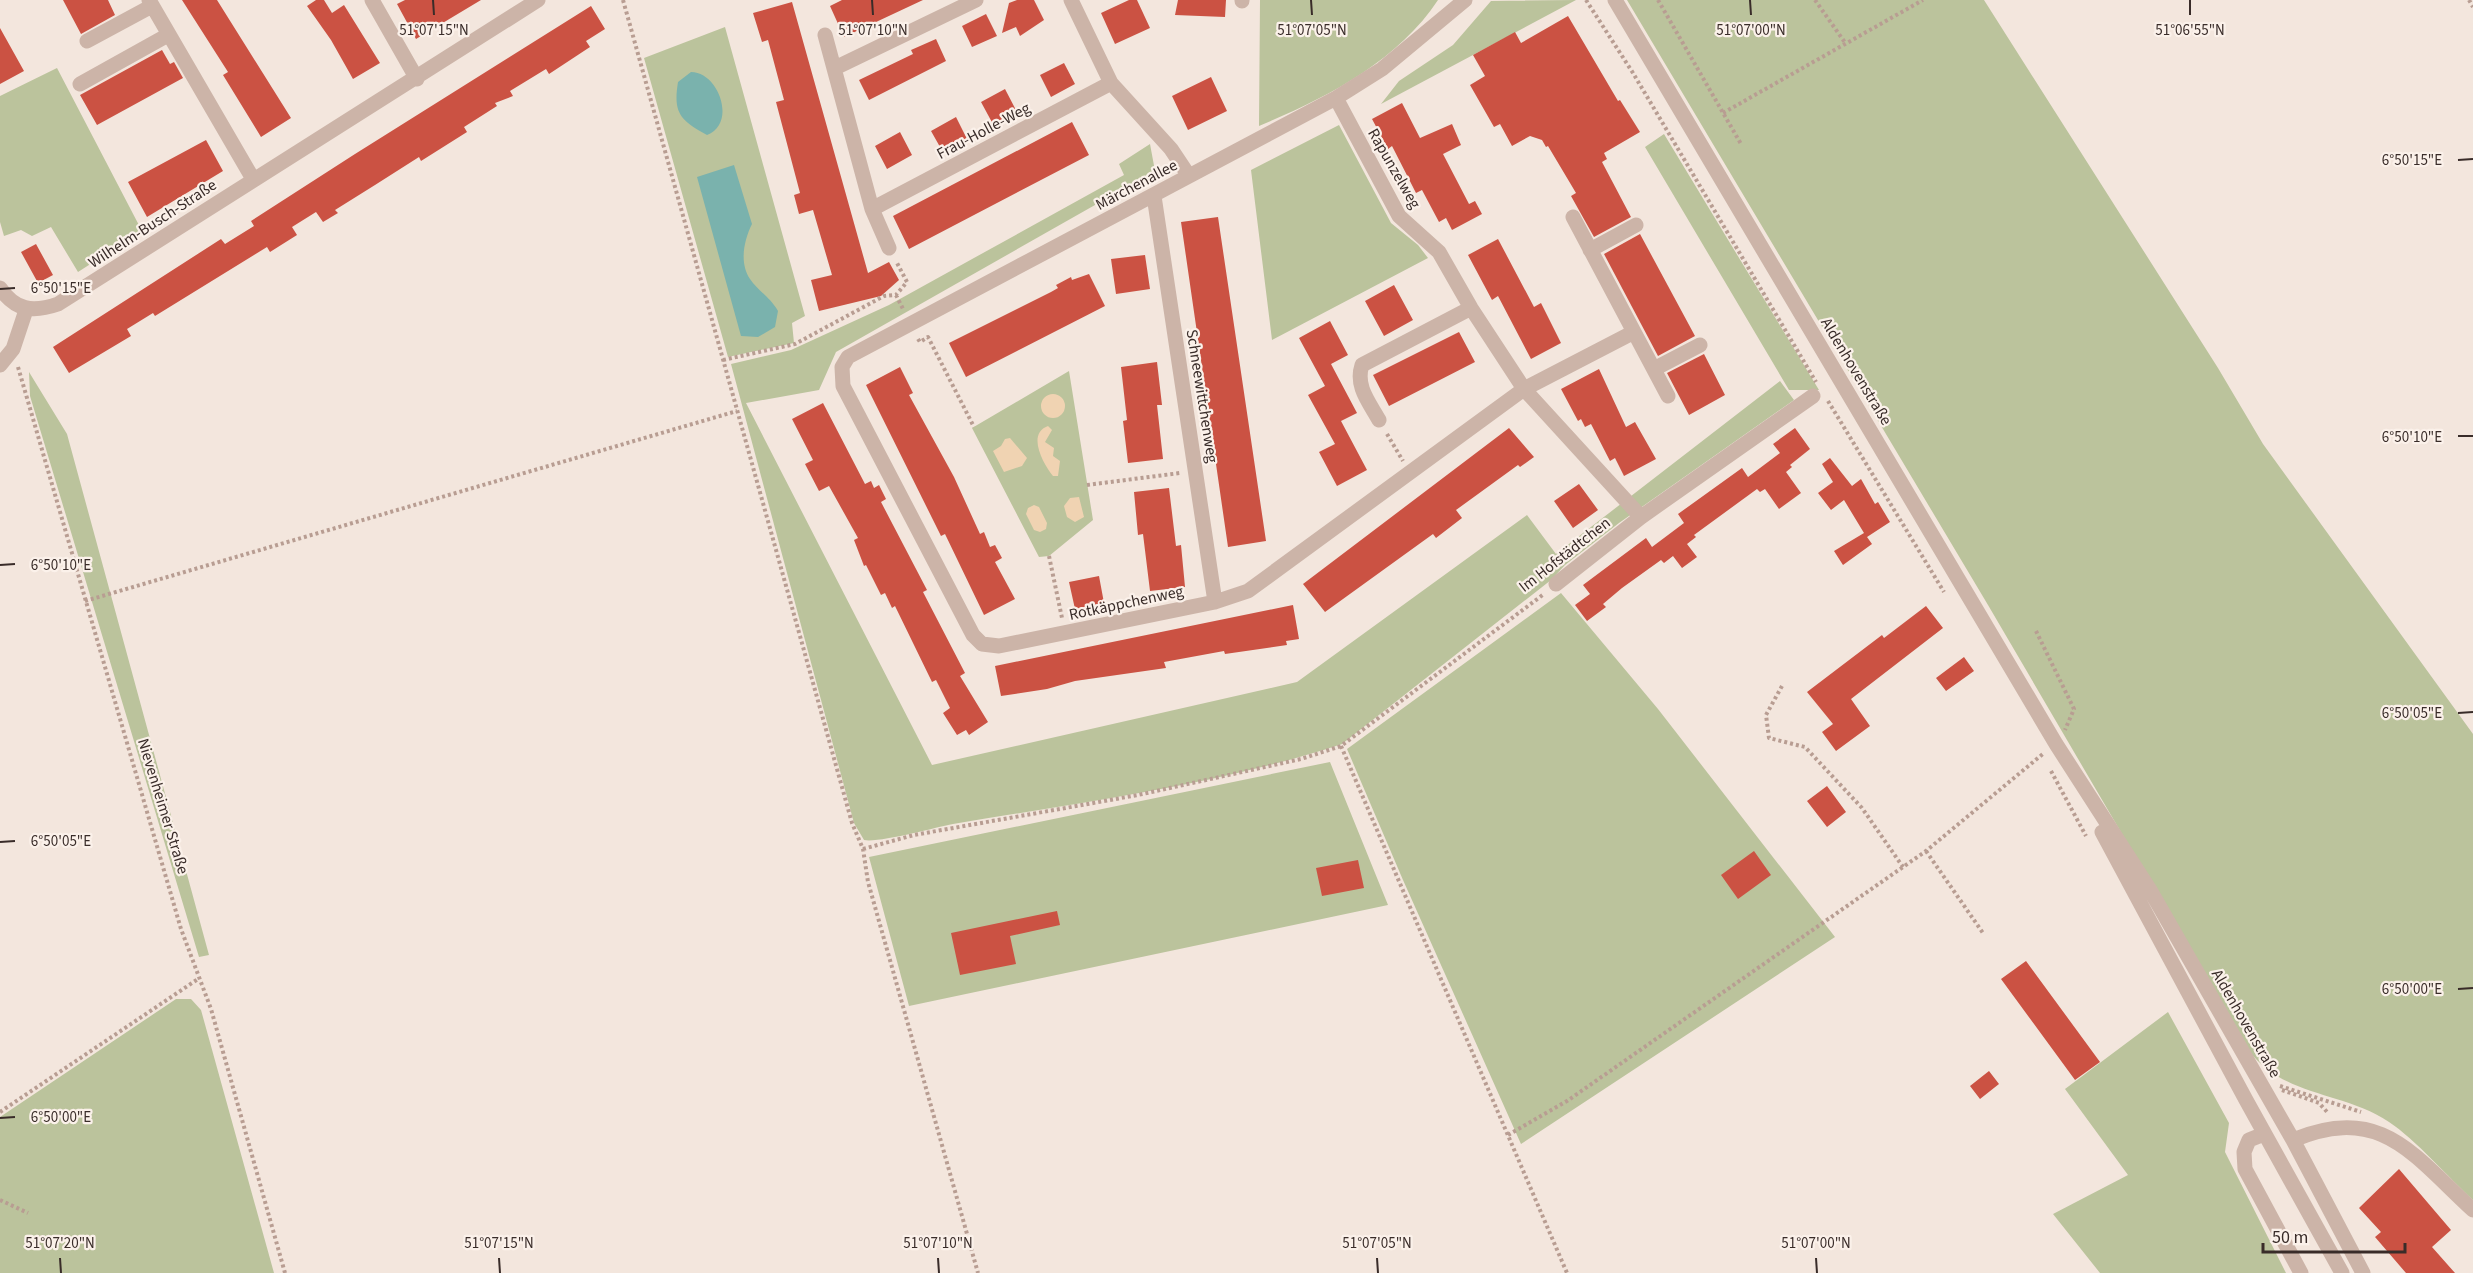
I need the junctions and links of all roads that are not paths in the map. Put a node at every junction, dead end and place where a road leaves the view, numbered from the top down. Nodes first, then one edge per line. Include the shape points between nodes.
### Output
1 (372, 0) edge
2 (538, 0) edge
3 (976, 0) edge
4 (1071, 0) edge
5 (1448, 0) edge
6 (1465, 0) edge
7 (1606, 0) edge
8 (1616, 0) edge
9 (150, 3) edge
10 (1625, 18) junction
11 (1439, 19) junction
12 (168, 35) junction
13 (825, 35) dead end
14 (87, 41) dead end
15 (835, 68) junction
16 (417, 79) junction
17 (1111, 83) junction
18 (80, 84) dead end
19 (1336, 98) junction
20 (1189, 176) junction
21 (253, 179) junction
22 (1154, 196) junction
23 (872, 209) junction
24 (1573, 217) dead end
25 (1636, 225) dead end
26 (889, 248) road end
27 (1590, 250) junction
28 (0, 288) edge
29 (1471, 308) junction
30 (26, 309) junction
31 (1634, 332) junction
32 (1700, 345) dead end
33 (0, 365) edge
34 (842, 367) joint
35 (1654, 369) junction
36 (1524, 389) junction
37 (1668, 396) dead end
38 (1813, 396) dead end
39 (1379, 420) road end
40 (1641, 517) junction
41 (1556, 584) road end
42 (1215, 602) junction
43 (2056, 744) junction
44 (2264, 1134) junction
45 (2293, 1140) junction
46 (2473, 1210) edge
47 (2301, 1273) edge
48 (2342, 1273) edge
49 (2363, 1273) edge

1 - 16 street
2 - 16 street, Wilhelm-Busch-Straße
3 - 15 street
4 - 17 street
5 - 11 street, Märchenallee
6 - 11 street, Märchenallee
7 - 10 street, Aldenhovenstraße
8 - 10 street, Aldenhovenstraße
9 - 12 street
9 - 14 street
10 - 43 street, Aldenhovenstraße
11 - 19 street, Märchenallee via 1382,69
12 - 18 street
12 - 21 street
13 - 15 street
15 - 23 street
16 - 21 street, Wilhelm-Busch-Straße
17 - 20 street via 1139,126 1171,149
17 - 23 street, Frau-Holle-Weg
19 - 20 street, Märchenallee
19 - 29 street, Rapunzelweg via 1399,216 1439,252
20 - 22 street, Märchenallee
21 - 30 street, Wilhelm-Busch-Straße via 58,304 46,309
22 - 34 street, Märchenallee via 910,323 848,357
22 - 42 street, Schneewittchenweg
23 - 26 street
24 - 27 street
25 - 27 street
27 - 31 street
28 - 30 street via 8,300
29 - 36 street, Rapunzelweg
29 - 39 street via 1362,365 1360,387
30 - 33 street via 13,349
31 - 35 street
31 - 36 street
32 - 35 street
34 - 42 street, Rotkäppchenweg via 843,386 973,635 982,644 999,646
35 - 37 street
36 - 40 street, Rapunzelweg
36 - 42 street, Rotkäppchenweg via 1248,591
38 - 40 street, Im Hofstädtchen
40 - 41 street, Im Hofstädtchen
43 - 44 street, Aldenhovenstraße
43 - 45 street, Aldenhovenstraße via 2150,890
44 - 45 street
44 - 47 street via 2249,1140 2244,1152 2245,1169
44 - 48 street, Aldenhovenstraße
45 - 46 street via 2333,1127 2353,1125 2375,1130 2399,1143
45 - 49 street, Aldenhovenstraße

